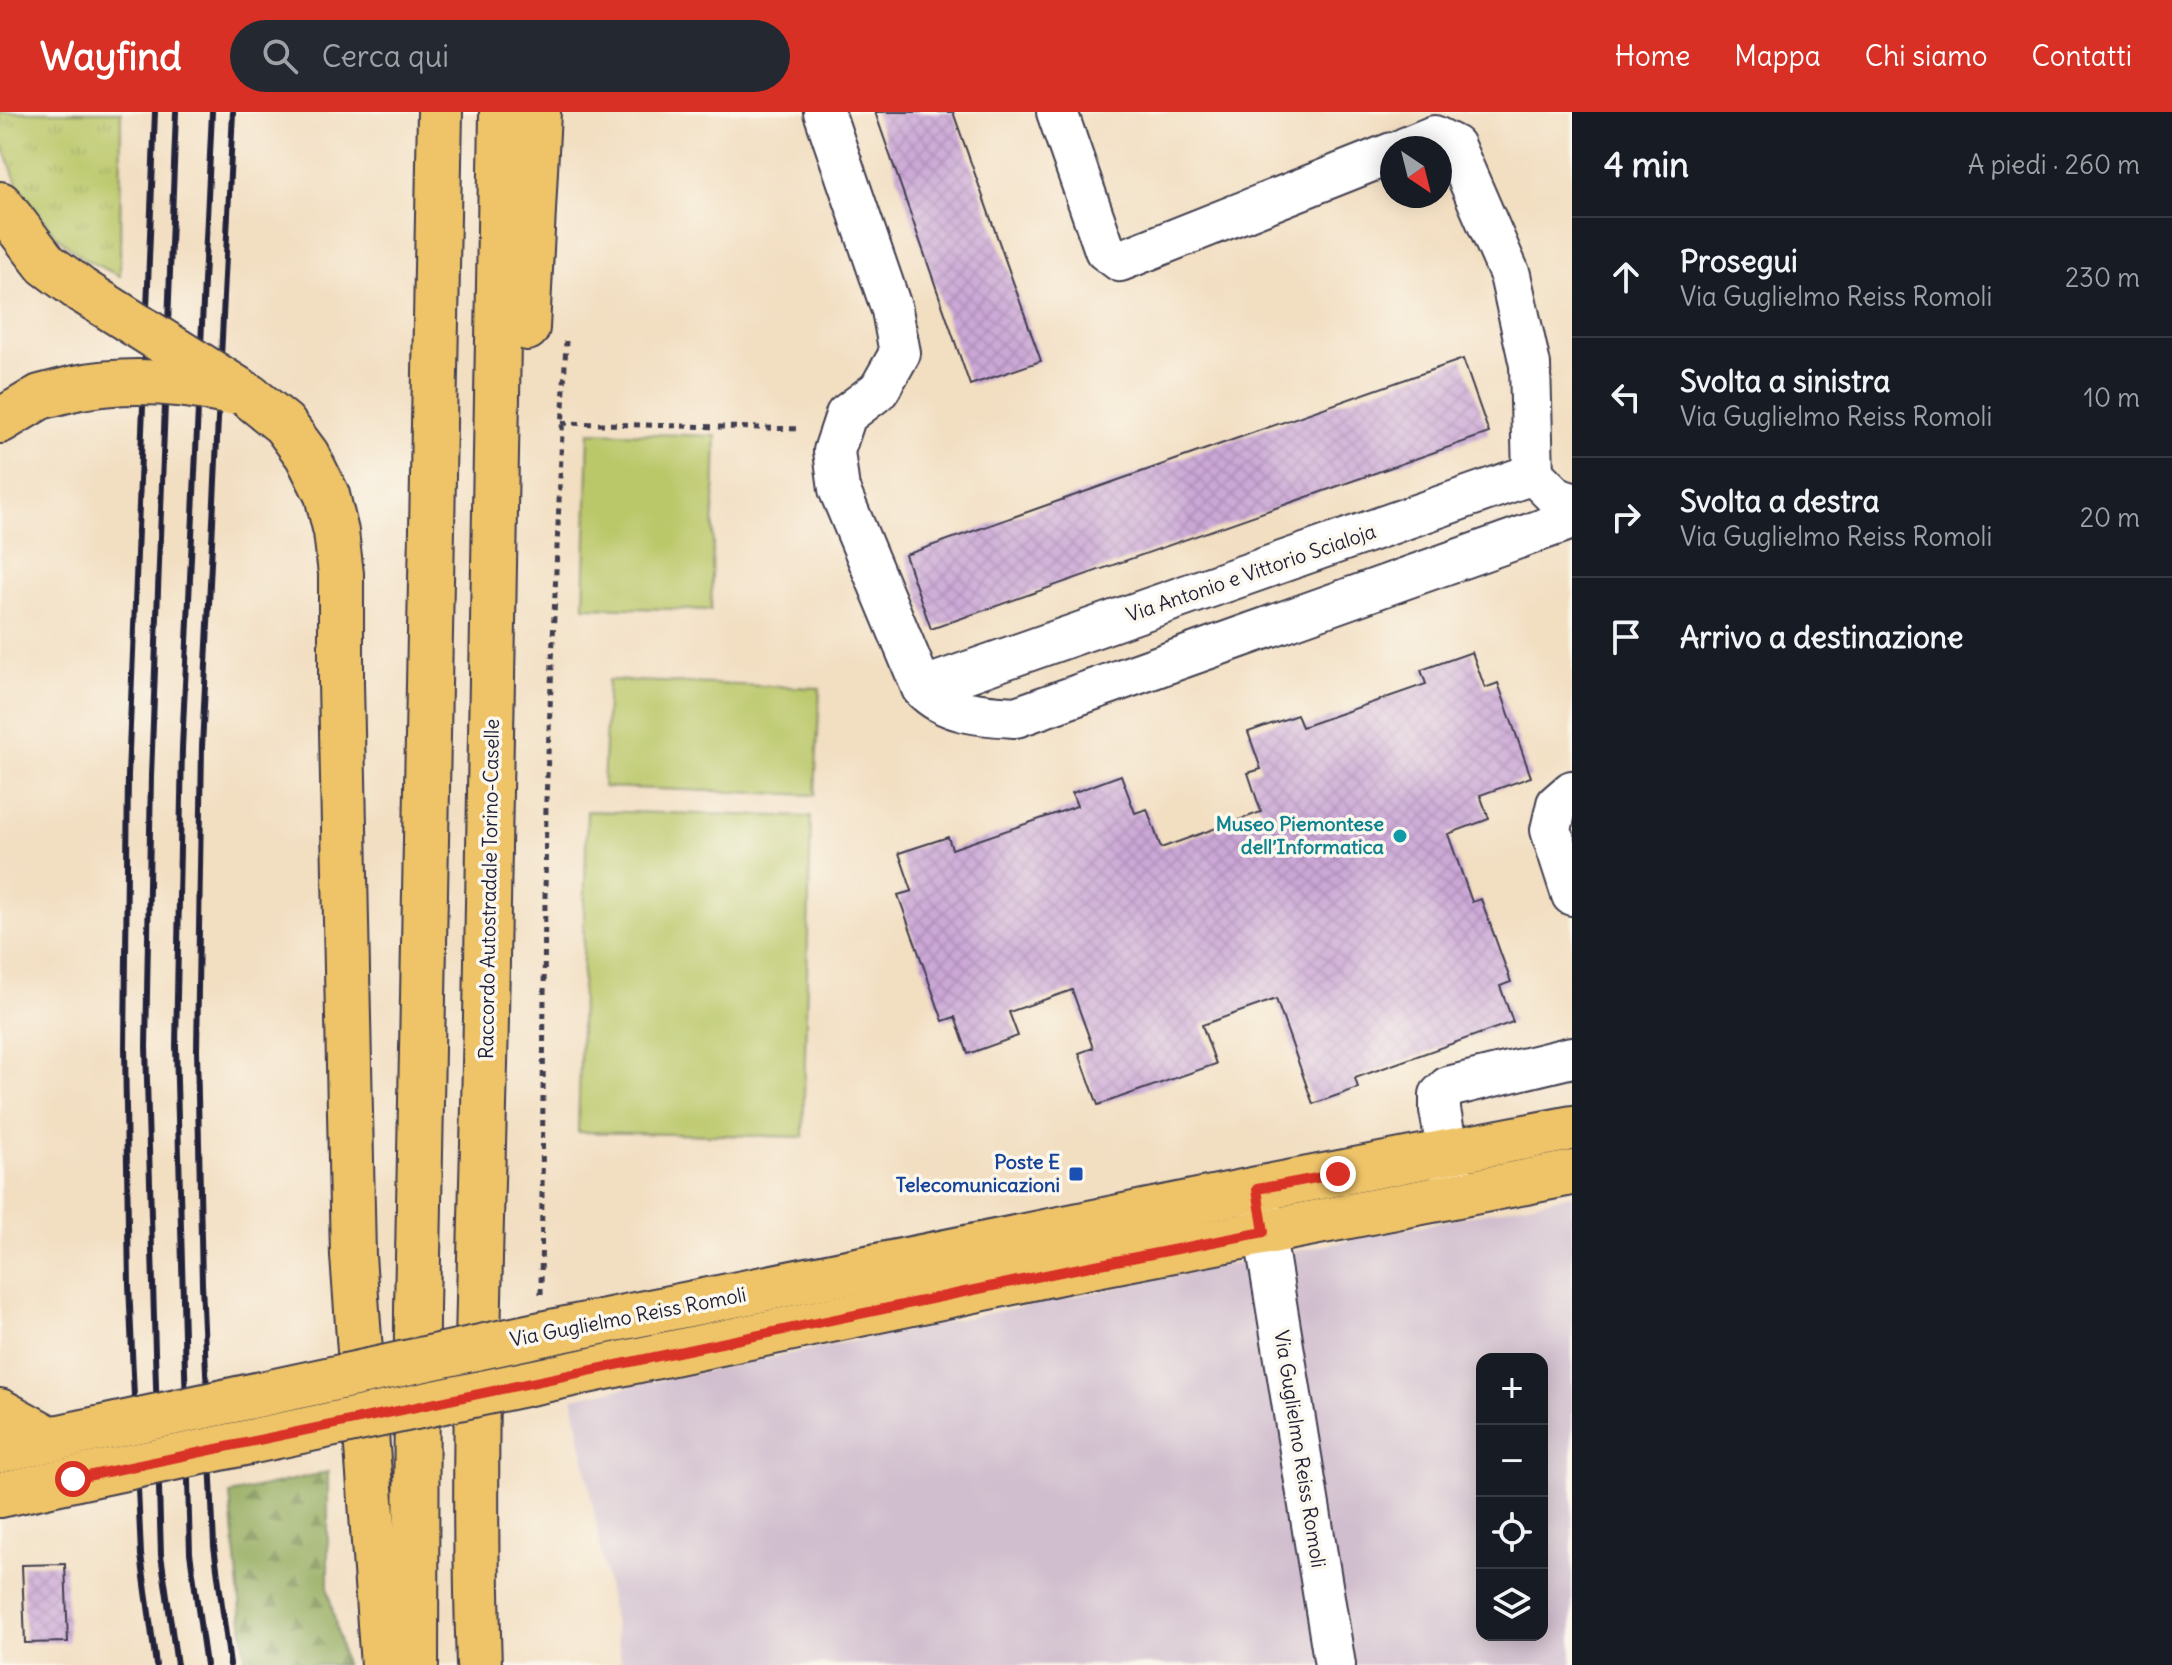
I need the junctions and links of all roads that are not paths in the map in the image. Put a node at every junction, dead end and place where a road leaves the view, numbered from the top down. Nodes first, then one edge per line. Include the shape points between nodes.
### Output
1 (440, 112) edge
2 (502, 112) edge
3 (538, 112) edge
4 (824, 112) edge
5 (1057, 112) edge
6 (1452, 145) edge
7 (1380, 158) edge
8 (0, 204) edge
9 (249, 396) junction
10 (0, 421) edge
11 (1533, 474) junction
12 (1572, 503) edge
13 (1572, 519) edge
14 (922, 688) junction
15 (493, 749) junction
16 (1572, 791) edge
17 (1572, 895) edge
18 (1572, 1057) edge
19 (1572, 1128) edge
20 (1448, 1152) junction
21 (1572, 1173) edge
22 (1257, 1189) junction
23 (1455, 1195) junction
24 (1264, 1232) junction
25 (0, 1411) edge
26 (56, 1438) junction
27 (0, 1450) edge
28 (0, 1495) edge
29 (383, 1665) edge
30 (416, 1665) edge
31 (479, 1665) edge
32 (1335, 1665) edge

1 - 30 main road via 417,1309
2 - 15 main road, Raccordo Autostradale Torino-Caselle
3 - 15 main road via 516,516
4 - 14 street via 892,310 900,353 879,390 846,415 834,451 839,489
5 - 7 street via 1105,250 1120,261
6 - 11 street via 1510,275 1530,365
8 - 9 main road, bridge via 46,264
9 - 10 main road, bridge via 184,383 104,383 40,397
9 - 29 main road via 284,424 307,455 327,495 341,574 353,1256
11 - 12 street via 1557,498
11 - 14 street, Via Antonio e Vittorio Scialoja
13 - 14 street via 1016,717 972,714 933,699
15 - 31 main road, Raccordo Autostradale Torino-Caselle via 476,1583
16 - 17 street via 1557,804 1551,830
18 - 20 street via 1448,1087 1440,1095
19 - 20 main road, Via Guglielmo Reiss Romoli
20 - 22 main road, Via Guglielmo Reiss Romoli
20 - 23 street
21 - 23 main road
22 - 24 street, Via Guglielmo Reiss Romoli
22 - 26 main road, Via Guglielmo Reiss Romoli, bridge
23 - 24 main road
24 - 28 main road, bridge
24 - 32 street, Via Guglielmo Reiss Romoli
25 - 26 main road
26 - 27 main road, Via Guglielmo Reiss Romoli

